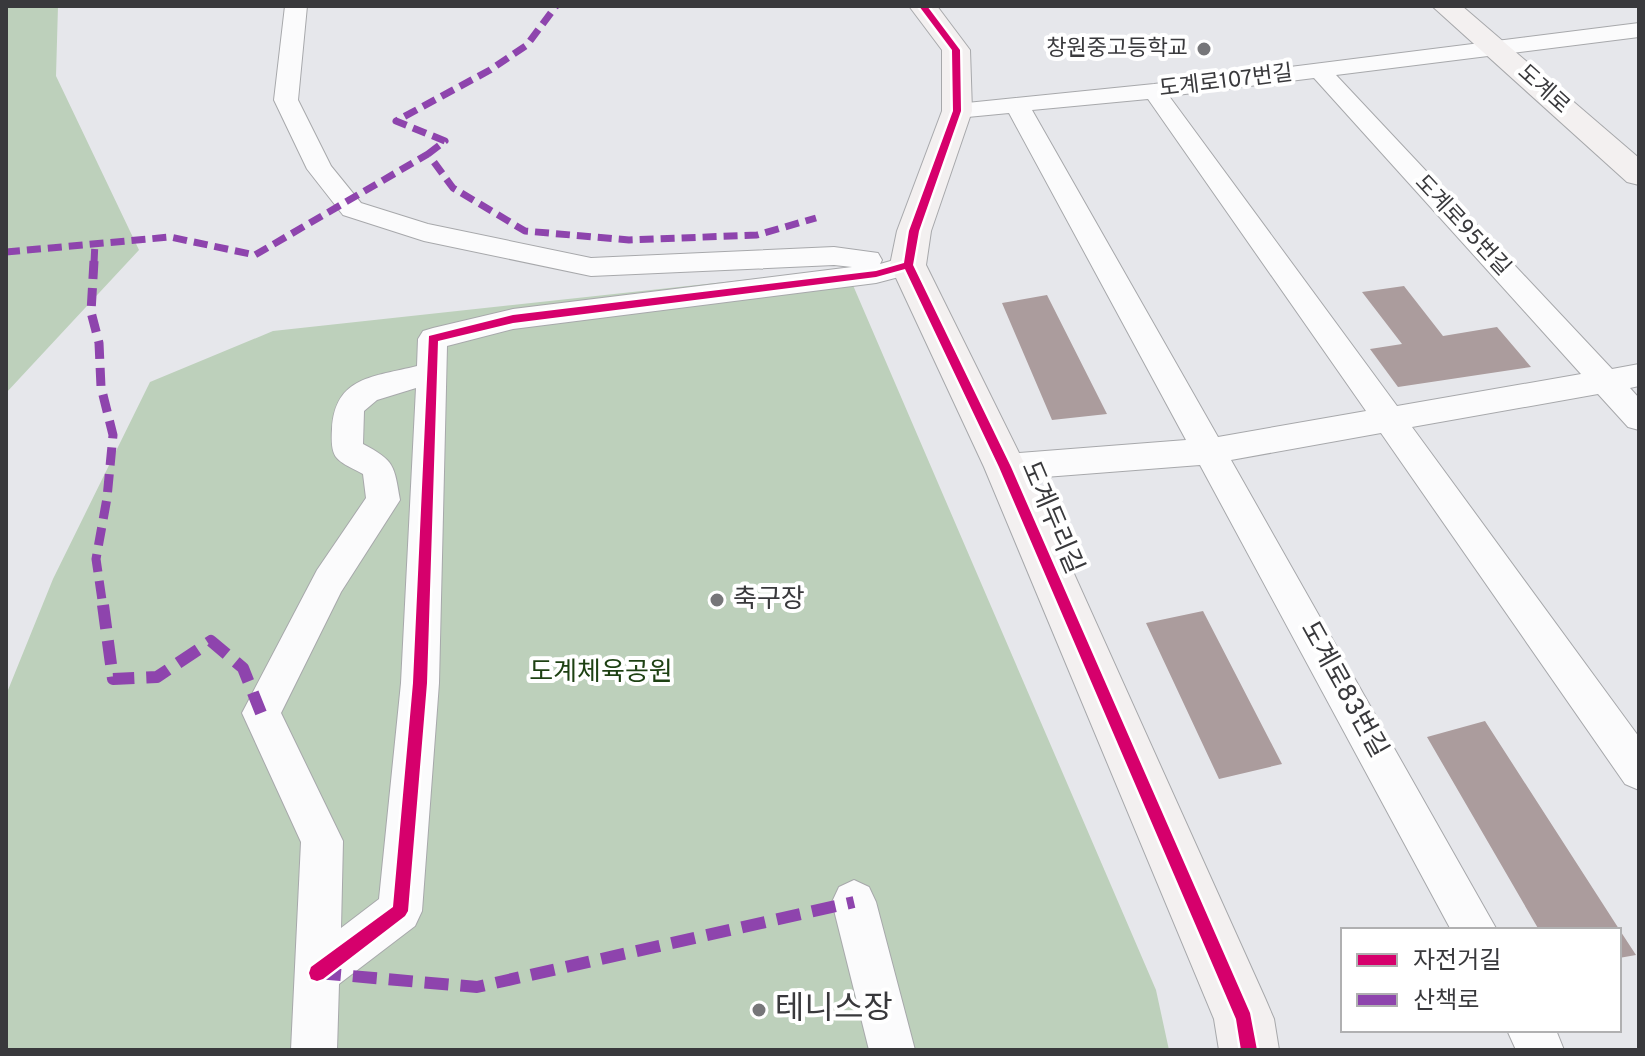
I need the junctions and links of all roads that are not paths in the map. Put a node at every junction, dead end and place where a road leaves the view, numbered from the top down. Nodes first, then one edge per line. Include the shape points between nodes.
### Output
1 (296, 6) edge
2 (923, 6) edge
3 (1446, 6) edge
4 (1637, 19) edge
5 (1495, 48) junction
6 (1319, 70) junction
7 (1154, 91) junction
8 (1017, 105) junction
9 (957, 111) junction
10 (1639, 175) edge
11 (908, 265) junction
12 (434, 372) junction
13 (1639, 375) edge
14 (1606, 381) junction
15 (1639, 418) edge
16 (1390, 421) junction
17 (1212, 451) junction
18 (1005, 467) junction
19 (1639, 770) edge
20 (854, 902) dead end
21 (1474, 928) edge
22 (317, 973) junction
23 (1531, 1032) edge
24 (314, 1050) edge
25 (892, 1050) edge
26 (1249, 1050) edge
27 (1541, 1050) edge

1 - 11 street via 286,100 320,169 352,209 424,232 591,267 834,256
2 - 9 street via 956,50
3 - 5 street, 도계로
4 - 5 street, 도계로107번길
5 - 6 street, 도계로107번길
5 - 10 street, 도계로
6 - 7 street, 도계로107번길
6 - 14 street, 도계로95번길
7 - 8 street, 도계로107번길
7 - 16 street
8 - 9 street, 도계로107번길
8 - 17 street
9 - 11 street via 914,231
11 - 12 street via 860,276 513,319 433,339
11 - 18 street, 도계두리길
12 - 22 street via 420,683 400,911
12 - 22 street via 367,391 349,407 347,450 378,467 383,500 329,581 261,713 322,841
13 - 14 street
14 - 15 street
14 - 16 street
16 - 17 street
16 - 19 street
17 - 18 street
17 - 21 street, 도계로83번길
18 - 26 street, 도계두리길 via 1244,1019
20 - 25 street
22 - 24 street
23 - 27 street

